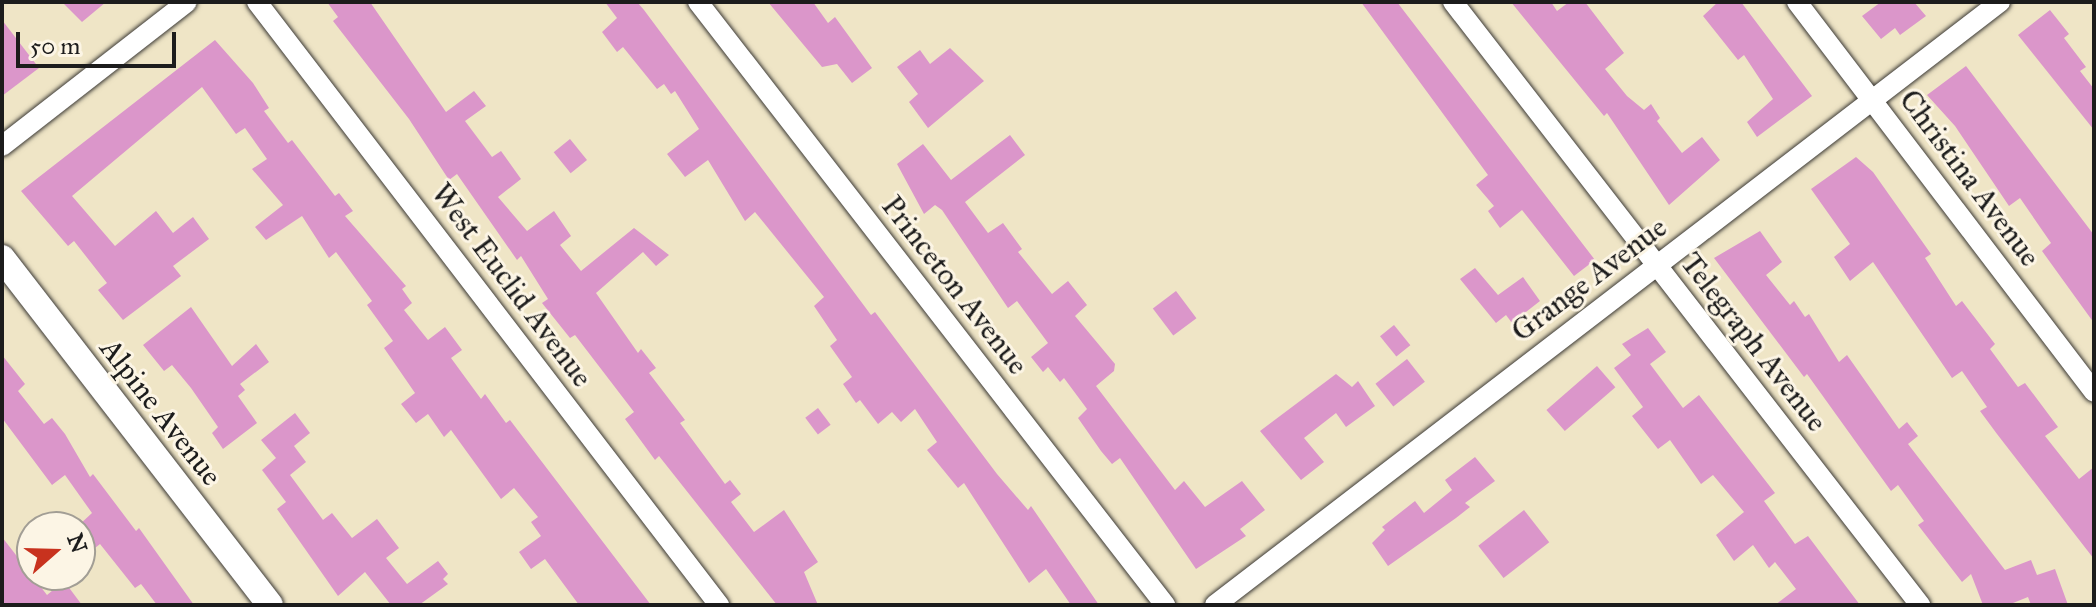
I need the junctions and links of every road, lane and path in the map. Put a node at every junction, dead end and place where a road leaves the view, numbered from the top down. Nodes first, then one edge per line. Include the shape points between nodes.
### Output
1 (187, 2) edge
2 (257, 2) edge
3 (698, 2) edge
4 (1453, 2) edge
5 (1797, 2) edge
6 (2000, 2) edge
7 (1873, 100) junction
8 (2, 146) edge
9 (2, 258) edge
10 (1656, 265) junction
11 (2094, 392) edge
12 (270, 605) edge
13 (719, 605) edge
14 (1165, 605) edge
15 (1215, 605) edge
16 (1920, 605) edge

1 - 8 street
2 - 13 street, West Euclid Avenue
3 - 14 street, Princeton Avenue
4 - 10 street, Telegraph Avenue
5 - 7 street, Christina Avenue
6 - 7 street, Grange Avenue
7 - 10 street, Grange Avenue
7 - 11 street, Christina Avenue
9 - 12 street, Alpine Avenue
10 - 15 street, Grange Avenue
10 - 16 street, Telegraph Avenue

